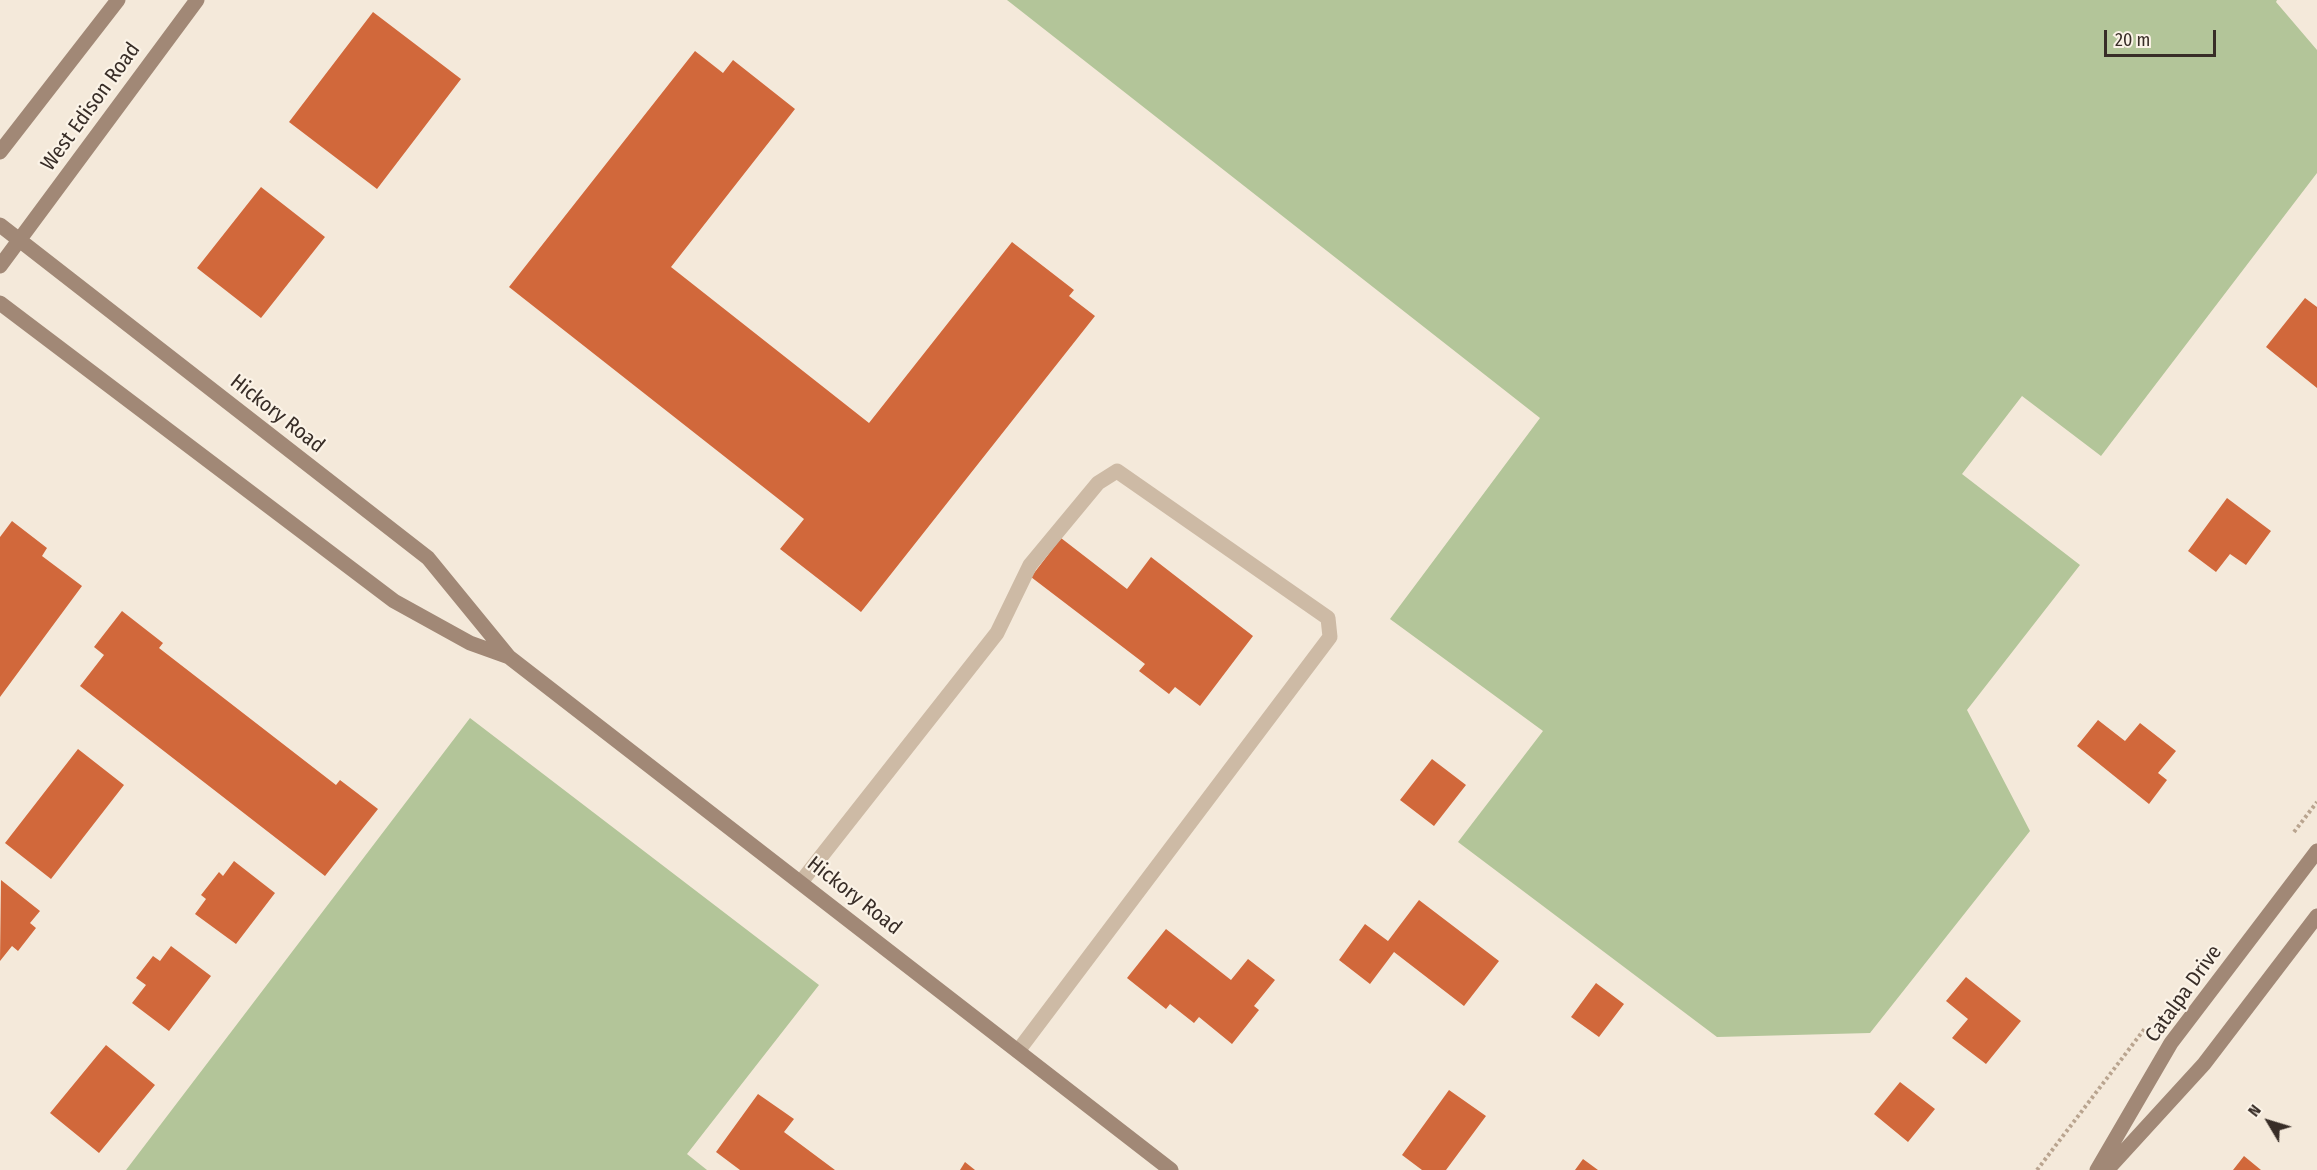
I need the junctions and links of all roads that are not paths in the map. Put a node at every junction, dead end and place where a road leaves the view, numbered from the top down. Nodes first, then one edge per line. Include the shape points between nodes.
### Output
1 (118, 0) edge
2 (197, 0) edge
3 (0, 152) edge
4 (0, 225) edge
5 (20, 240) junction
6 (0, 266) edge
7 (0, 303) edge
8 (509, 657) junction
9 (2317, 851) edge
10 (801, 882) junction
11 (2317, 916) edge
12 (1018, 1051) junction
13 (1171, 1170) edge
14 (2097, 1170) edge
15 (2107, 1170) edge

1 - 3 street, West Edison Road
2 - 5 street, West Edison Road
4 - 5 street, Hickory Road
5 - 6 street, West Edison Road
5 - 8 street, Hickory Road via 428,558
7 - 8 street, Hickory Road via 394,601 470,643
8 - 10 street, Hickory Road
9 - 14 street, Catalpa Drive via 2171,1043
10 - 12 street, Hickory Road
10 - 12 lane via 998,633 1030,565 1098,483 1117,471 1328,618 1330,638
11 - 15 street via 2204,1064
12 - 13 street, Hickory Road

